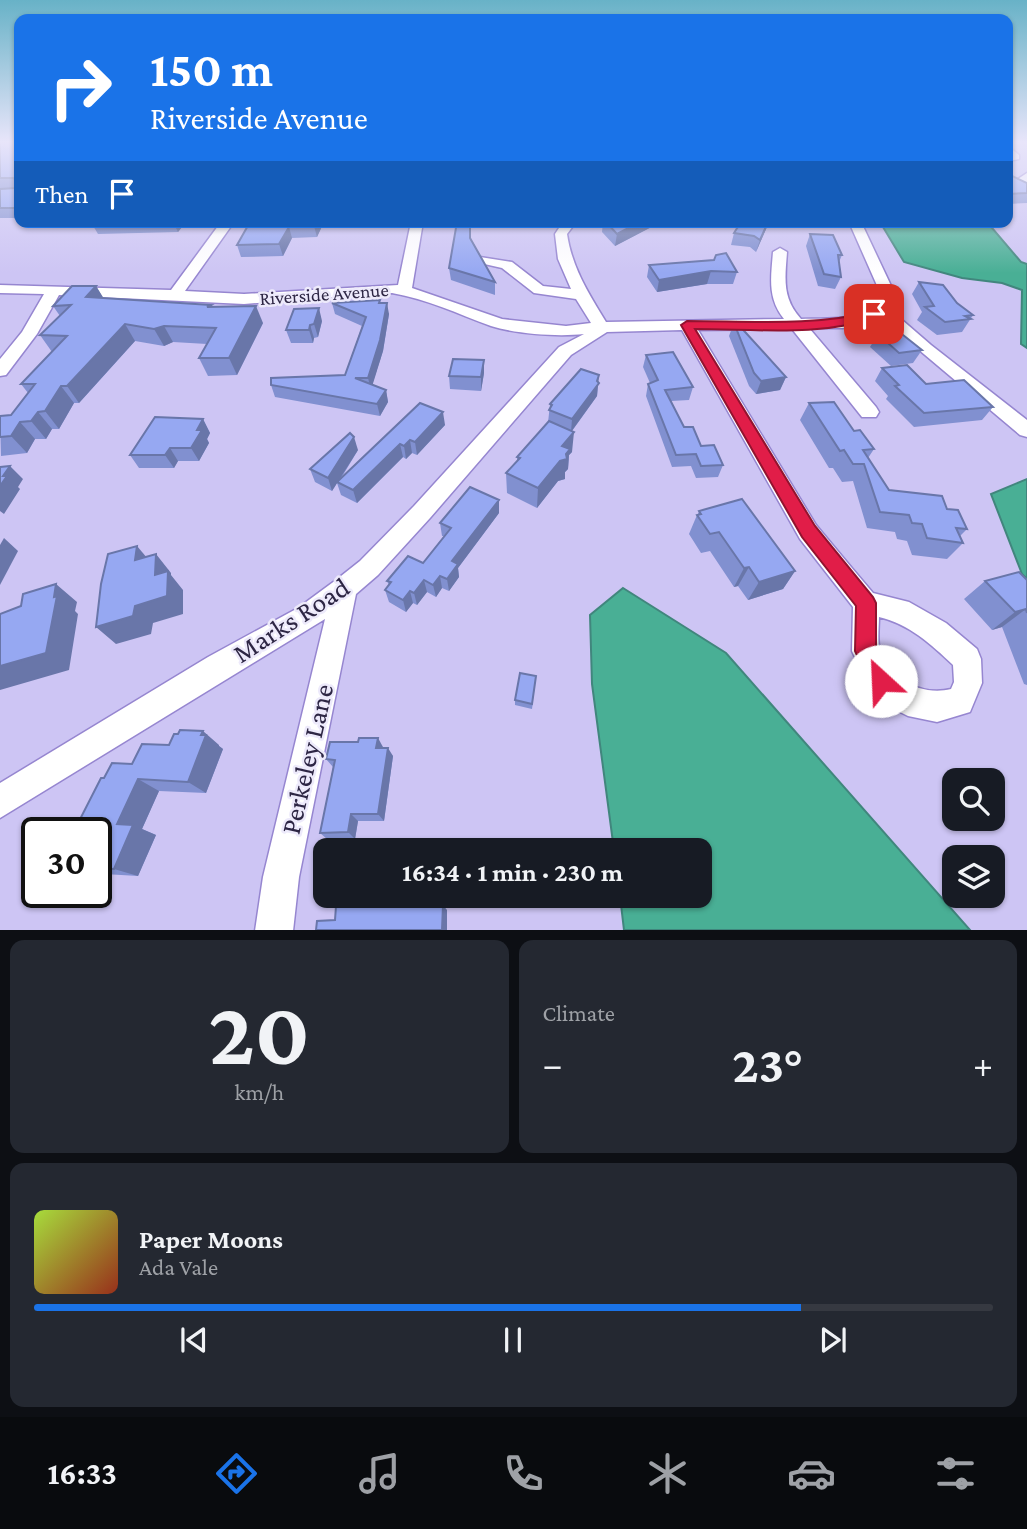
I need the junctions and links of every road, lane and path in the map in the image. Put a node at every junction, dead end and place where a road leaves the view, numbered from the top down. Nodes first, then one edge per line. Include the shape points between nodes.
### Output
1 (225, 228) edge
2 (416, 228) edge
3 (566, 228) edge
4 (858, 228) edge
5 (780, 252) dead end
6 (485, 260) edge
7 (0, 289) edge
8 (55, 289) junction
9 (404, 290) junction
10 (583, 295) junction
11 (174, 296) junction
12 (880, 309) junction
13 (687, 325) junction
14 (795, 325) junction
15 (608, 326) junction
16 (539, 330) junction
17 (565, 351) junction
18 (0, 371) edge
19 (869, 412) dead end
20 (1027, 430) edge
21 (345, 588) junction
22 (866, 603) junction
23 (0, 802) edge
24 (274, 930) edge

1 - 11 street
2 - 9 street
3 - 10 street via 561,242
4 - 12 street via 886,290
5 - 14 street via 777,289
6 - 10 street via 507,265 538,290
7 - 8 street, Riverside Avenue
8 - 11 street, Riverside Avenue
8 - 18 street
9 - 11 street, Riverside Avenue via 269,299
9 - 16 street, Riverside Avenue via 499,323
10 - 15 street
12 - 14 street, Riverside Avenue via 844,323
12 - 20 street
13 - 14 street, Riverside Avenue
13 - 15 street, Riverside Avenue
13 - 22 street via 808,531
14 - 19 street
15 - 16 street, Riverside Avenue
15 - 17 street, Marks Road
16 - 17 street
17 - 21 street, Marks Road via 422,512
21 - 23 street, Marks Road via 307,617
21 - 24 street, Perkeley Lane via 281,877
22 - 22 street via 900,610 937,632 967,659 968,683 960,702 937,707 908,701 881,681 866,651

